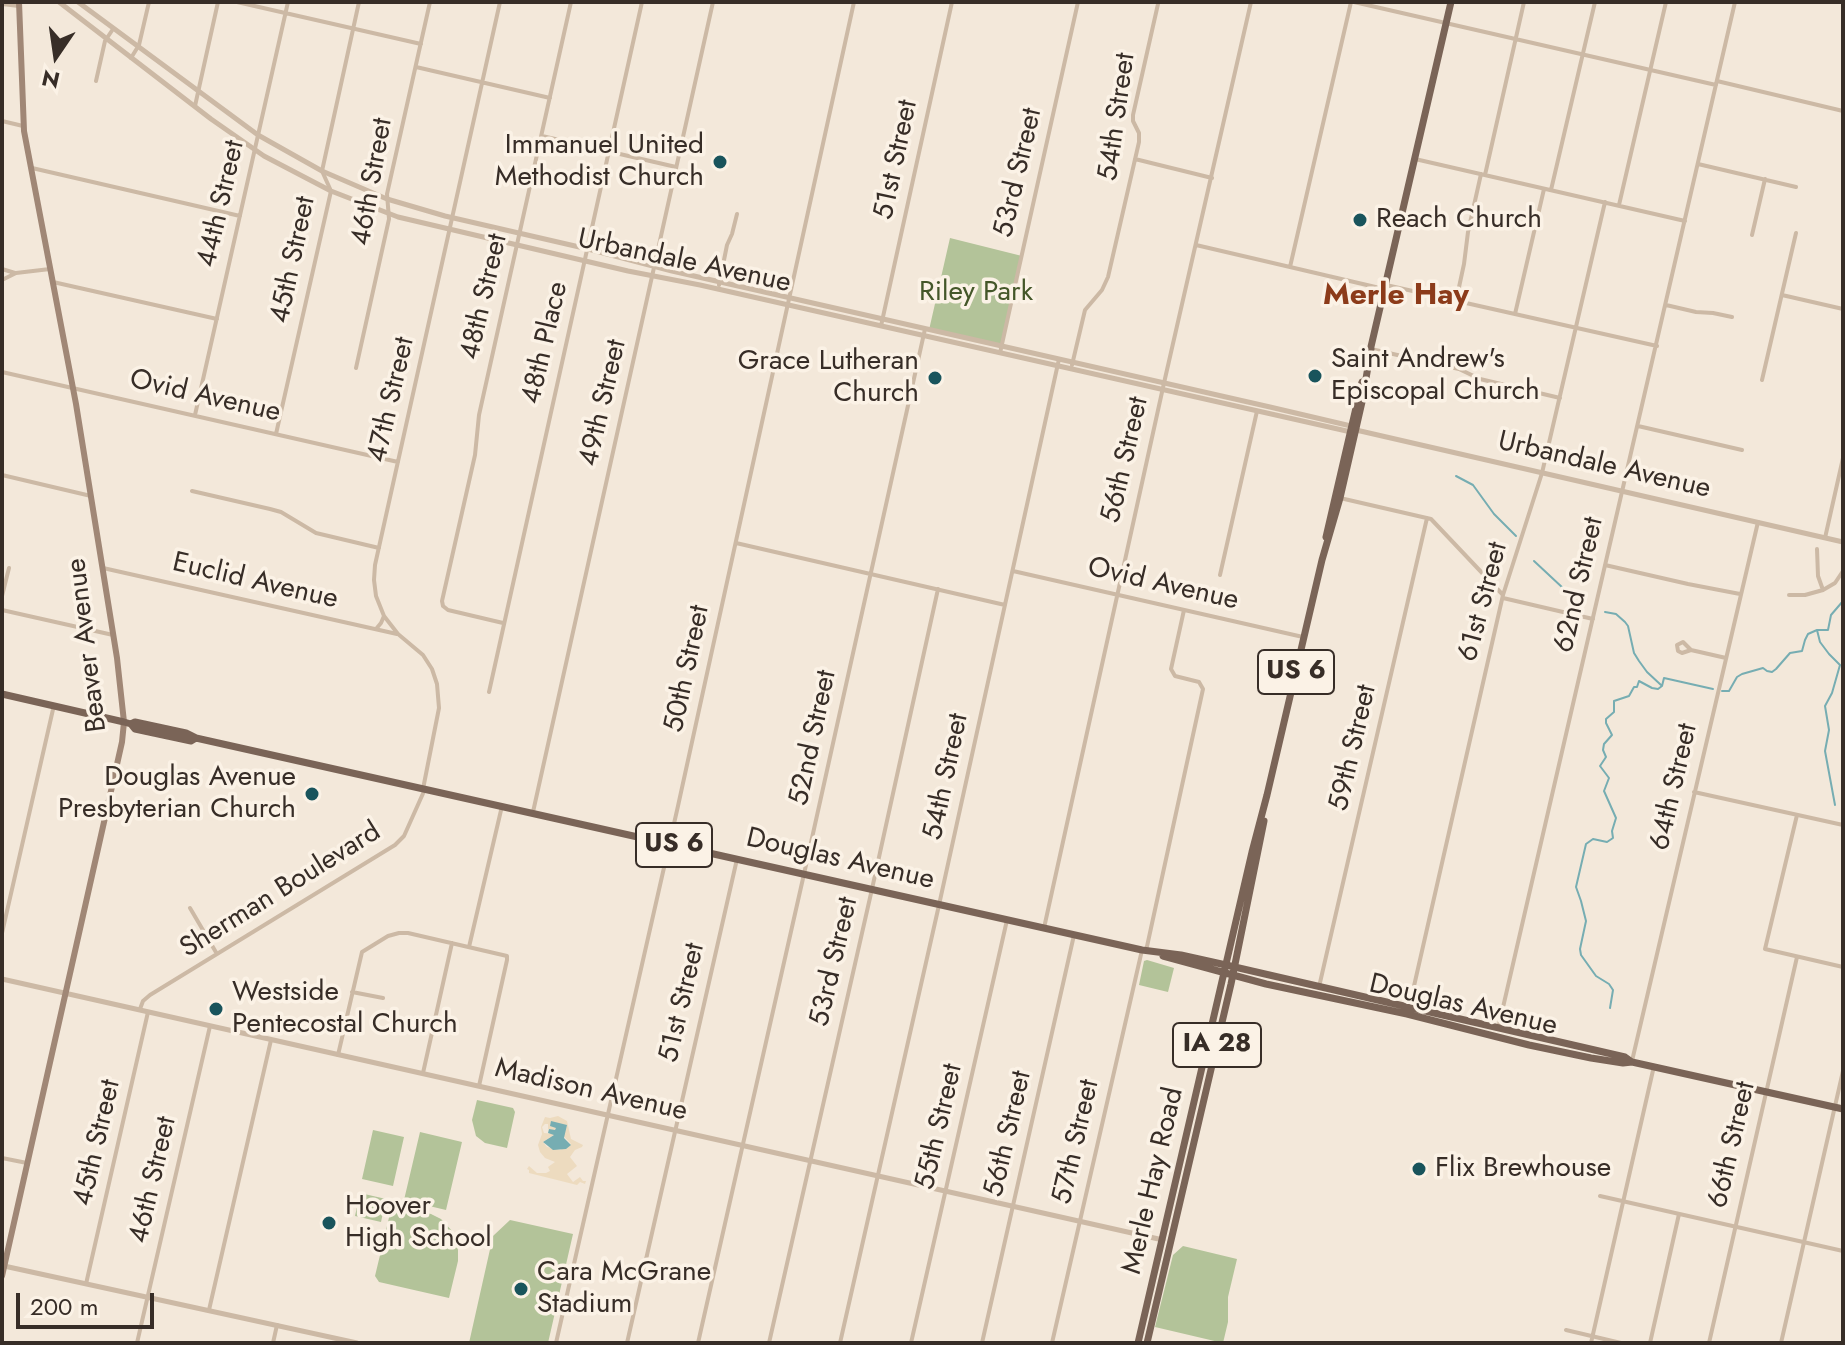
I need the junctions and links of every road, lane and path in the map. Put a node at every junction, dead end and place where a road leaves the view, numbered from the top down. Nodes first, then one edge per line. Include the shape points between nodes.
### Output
1 (59, 2) edge
2 (78, 2) edge
3 (149, 2) edge
4 (218, 2) edge
5 (237, 2) edge
6 (288, 2) edge
7 (359, 2) edge
8 (430, 2) edge
9 (500, 2) edge
10 (571, 2) edge
11 (642, 2) edge
12 (713, 2) edge
13 (854, 2) edge
14 (952, 2) edge
15 (1078, 2) edge
16 (1251, 2) edge
17 (1352, 2) edge
18 (1452, 2) edge
19 (1524, 2) edge
20 (1595, 2) edge
21 (1666, 2) edge
22 (1735, 2) edge
23 (2, 4) edge
24 (19, 4) edge
25 (1158, 4) dead end
26 (285, 13) junction
27 (75, 15) junction
28 (1447, 23) junction
29 (353, 28) junction
30 (113, 29) junction
31 (106, 39) junction
32 (1515, 39) junction
33 (421, 44) junction
34 (138, 47) junction
35 (1583, 54) junction
36 (131, 58) junction
37 (416, 67) junction
38 (1650, 70) junction
39 (96, 81) dead end
40 (482, 82) junction
41 (1717, 83) junction
42 (198, 91) junction
43 (550, 98) junction
44 (195, 106) junction
45 (1843, 111) edge
46 (2, 121) edge
47 (24, 126) junction
48 (258, 135) junction
49 (542, 136) junction
50 (255, 149) junction
51 (609, 151) junction
52 (1135, 159) junction
53 (1415, 159) junction
54 (1698, 164) junction
55 (677, 167) junction
56 (32, 168) junction
57 (322, 171) junction
58 (1483, 175) junction
59 (1212, 178) junction
60 (1765, 179) junction
61 (1796, 187) dead end
62 (1544, 189) junction
63 (1551, 190) junction
64 (331, 191) junction
65 (387, 199) junction
66 (1605, 202) junction
67 (1619, 205) junction
68 (388, 214) junction
69 (737, 214) dead end
70 (240, 216) junction
71 (452, 217) junction
72 (1685, 221) junction
73 (450, 230) junction
74 (520, 233) junction
75 (1796, 233) dead end
76 (1752, 235) dead end
77 (517, 245) junction
78 (1196, 245) junction
79 (588, 249) junction
80 (585, 261) junction
81 (655, 267) junction
82 (1290, 267) junction
83 (2, 269) edge
84 (50, 269) junction
85 (16, 273) junction
86 (653, 277) junction
87 (2, 280) edge
88 (53, 282) junction
89 (719, 286) junction
90 (1385, 287) junction
91 (1782, 295) junction
92 (789, 301) junction
93 (1456, 301) junction
94 (1666, 305) junction
95 (1843, 309) edge
96 (1515, 314) junction
97 (1732, 317) dead end
98 (217, 319) junction
99 (881, 322) junction
100 (1576, 328) junction
101 (924, 332) junction
102 (1657, 346) junction
103 (1371, 349) junction
104 (1001, 350) junction
105 (1059, 363) junction
106 (1072, 366) junction
107 (356, 368) dead end
108 (2, 372) edge
109 (1762, 380) dead end
110 (1163, 387) junction
111 (73, 388) junction
112 (1560, 398) junction
113 (1258, 408) junction
114 (195, 415) junction
115 (1638, 426) junction
116 (1352, 429) junction
117 (276, 434) junction
118 (1742, 450) dead end
119 (1843, 458) edge
120 (398, 462) junction
121 (1542, 473) junction
122 (2, 475) edge
123 (192, 491) dead end
124 (1623, 491) junction
125 (91, 496) junction
126 (1337, 497) junction
127 (1427, 518) junction
128 (1758, 522) junction
129 (1825, 538) junction
130 (1843, 542) edge
131 (736, 543) junction
132 (379, 548) junction
133 (1817, 549) dead end
134 (1605, 565) junction
135 (9, 568) dead end
136 (103, 568) junction
137 (1013, 571) junction
138 (1843, 571) edge
139 (870, 574) junction
140 (1220, 575) dead end
141 (938, 589) junction
142 (1823, 590) junction
143 (1741, 594) junction
144 (1117, 595) junction
145 (1789, 595) dead end
146 (2, 596) edge
147 (1503, 597) junction
148 (1005, 605) junction
149 (2, 610) edge
150 (1184, 610) junction
151 (384, 616) junction
152 (1593, 619) junction
153 (504, 623) junction
154 (376, 629) junction
155 (398, 634) junction
156 (113, 635) junction
157 (1304, 637) junction
158 (1691, 650) dead end
159 (1726, 658) junction
160 (489, 692) dead end
161 (2, 694) edge
162 (54, 705) junction
163 (128, 723) junction
164 (424, 789) junction
165 (1694, 792) junction
166 (502, 806) junction
167 (533, 813) junction
168 (1797, 815) junction
169 (1843, 825) edge
170 (670, 844) junction
171 (737, 859) junction
172 (804, 874) junction
173 (872, 889) junction
174 (939, 905) junction
175 (190, 908) dead end
176 (1007, 920) junction
177 (1044, 928) junction
178 (2, 933) edge
179 (1074, 935) junction
180 (452, 943) junction
181 (469, 947) junction
182 (1144, 950) junction
183 (217, 954) junction
184 (1797, 957) junction
185 (1843, 967) edge
186 (1229, 970) junction
187 (2, 979) edge
188 (352, 992) junction
189 (1319, 992) junction
190 (65, 993) junction
191 (383, 998) dead end
192 (140, 1010) junction
193 (1408, 1011) junction
194 (148, 1012) junction
195 (210, 1026) junction
196 (1497, 1033) junction
197 (271, 1040) junction
198 (338, 1055) junction
199 (1632, 1062) junction
200 (1654, 1066) junction
201 (1843, 1071) edge
202 (422, 1074) junction
203 (479, 1086) junction
204 (1765, 1092) junction
205 (1839, 1108) edge
206 (608, 1115) junction
207 (675, 1130) junction
208 (743, 1145) junction
209 (2, 1158) edge
210 (810, 1161) junction
211 (27, 1163) junction
212 (878, 1176) junction
213 (946, 1191) junction
214 (1600, 1196) dead end
215 (1624, 1201) junction
216 (1013, 1206) junction
217 (1679, 1214) junction
218 (1080, 1221) junction
219 (1735, 1227) junction
220 (1163, 1240) junction
221 (1172, 1240) junction
222 (1804, 1242) junction
223 (1843, 1251) edge
224 (4, 1266) junction
225 (2, 1276) edge
226 (86, 1284) junction
227 (147, 1297) junction
228 (209, 1311) junction
229 (277, 1325) junction
230 (1566, 1330) dead end
231 (1592, 1340) edge
232 (137, 1343) edge
233 (273, 1343) edge
234 (357, 1343) edge
235 (556, 1343) edge
236 (627, 1343) edge
237 (698, 1343) edge
238 (769, 1343) edge
239 (840, 1343) edge
240 (911, 1343) edge
241 (982, 1343) edge
242 (1052, 1343) edge
243 (1138, 1343) edge
244 (1147, 1343) edge
245 (1621, 1343) edge
246 (1650, 1343) edge
247 (1709, 1343) edge
248 (1781, 1343) edge

1 - 27 street, Urbandale Avenue
2 - 27 street
2 - 30 street, Urbandale Avenue
3 - 34 street
4 - 42 street
5 - 26 street
6 - 26 street, 44th Street
7 - 29 street, 45th Street
8 - 33 street, 46th Street
9 - 40 street, 47th Street
10 - 43 street, 48th Street
11 - 51 street, 48th Place
12 - 55 street, 49th Street
13 - 92 street, 50th Street
14 - 99 street, 51st Street
15 - 104 street, 53rd Street
16 - 59 street, 56th Street
17 - 28 street
17 - 82 street
18 - 28 main road, Merle Hay Road / US 6
19 - 32 street
20 - 35 street
21 - 38 street
22 - 41 street, 62nd Street
23 - 24 street
24 - 47 main road, Beaver Avenue
25 - 52 street, 54th Street via 1133,115 1139,137
26 - 29 street
26 - 48 street, 44th Street
27 - 31 street, Urbandale Avenue
28 - 32 street
28 - 53 main road, Merle Hay Road / US 6
29 - 33 street
29 - 57 street, 45th Street
30 - 31 street
30 - 34 street, Urbandale Avenue
31 - 36 street, Urbandale Avenue
31 - 39 street
32 - 35 street
32 - 58 street
33 - 37 street, 46th Street
34 - 36 street
34 - 42 street, Urbandale Avenue
35 - 38 street
35 - 63 street
36 - 44 street, Urbandale Avenue
37 - 40 street
37 - 65 street, 46th Street
38 - 41 street
38 - 67 street
40 - 43 street
40 - 71 street, 47th Street
41 - 45 street
41 - 54 street, 62nd Street
42 - 44 street
42 - 48 street, Urbandale Avenue
43 - 49 street, 48th Street
44 - 50 street, Urbandale Avenue
46 - 47 street
47 - 56 main road, Beaver Avenue
48 - 50 street, 44th Street
48 - 57 street, Urbandale Avenue
49 - 51 street
49 - 74 street, 48th Street
50 - 64 street, Urbandale Avenue
50 - 70 street, 44th Street
51 - 55 street
51 - 79 street, 48th Place
52 - 59 street
52 - 106 street, 54th Street via 1108,277 1085,310
53 - 58 street
53 - 90 main road, Merle Hay Road / US 6
54 - 60 street
54 - 72 street, 62nd Street
55 - 81 street, 49th Street
56 - 70 street
56 - 84 main road, Beaver Avenue
57 - 64 street, 45th Street
57 - 65 street, Urbandale Avenue
58 - 62 street
58 - 93 street
59 - 78 street, 56th Street
60 - 61 street
60 - 76 street
62 - 63 street
62 - 96 street
63 - 66 street
64 - 68 street, Urbandale Avenue
64 - 117 street, 45th Street
65 - 68 street, 46th Street
65 - 71 street, Urbandale Avenue
66 - 67 street
66 - 100 street, 61st Street
67 - 72 street
68 - 73 street, Urbandale Avenue
68 - 107 street, 46th Street
69 - 89 street
70 - 98 street, 44th Street
71 - 73 street, 47th Street
71 - 74 street, Urbandale Avenue
72 - 94 street, 62nd Street
73 - 77 street, Urbandale Avenue
73 - 120 street, 47th Street
74 - 77 street, 48th Street
74 - 79 street, Urbandale Avenue
75 - 91 street
77 - 80 street, Urbandale Avenue
77 - 153 street, 48th Street via 442,601 448,610
78 - 82 street
78 - 110 street, 56th Street
79 - 80 street, 48th Place
79 - 81 street, Urbandale Avenue
80 - 86 street, Urbandale Avenue
80 - 153 street, 48th Place
81 - 86 street, 49th Street
81 - 89 street, Urbandale Avenue
82 - 90 street
83 - 85 street
84 - 85 street
84 - 88 main road, Beaver Avenue
85 - 87 street
86 - 89 street, Urbandale Avenue
86 - 167 street, 49th Street
88 - 98 street
88 - 111 main road, Beaver Avenue
89 - 92 street, Urbandale Avenue
90 - 93 street
90 - 103 main road, Merle Hay Road / US 6
91 - 95 street
91 - 109 street
92 - 99 street, Urbandale Avenue
92 - 131 street, 50th Street
93 - 96 street
94 - 97 street
94 - 102 street, 62nd Street
96 - 100 street
98 - 114 street, 44th Street
99 - 101 street, Urbandale Avenue
100 - 102 street
100 - 112 street, 61st Street
101 - 104 street, Urbandale Avenue
101 - 139 street, 52nd Street
102 - 115 street, 62nd Street
103 - 112 street
103 - 116 main road, Merle Hay Road / US 6
104 - 105 street, Urbandale Avenue
105 - 106 street, Urbandale Avenue
105 - 137 street, 54th Street
106 - 110 street, Urbandale Avenue
108 - 111 street, Ovid Avenue
110 - 113 street, Urbandale Avenue
110 - 144 street, 56th Street
111 - 114 street, Ovid Avenue
111 - 125 main road, Beaver Avenue
112 - 121 street, 61st Street
113 - 116 street, Urbandale Avenue
113 - 140 street
114 - 117 street, Ovid Avenue
115 - 118 street
115 - 124 street, 62nd Street
116 - 121 street, Urbandale Avenue
116 - 126 main road, Merle Hay Road / US 6
117 - 120 street, Ovid Avenue
119 - 129 street
120 - 132 street, 47th Street
121 - 124 street, Urbandale Avenue
121 - 147 street, 61st Street
122 - 125 street
123 - 132 street via 281,512 316,533
124 - 128 street, Urbandale Avenue
124 - 134 street, 62nd Street
125 - 136 main road, Beaver Avenue
126 - 127 street
126 - 157 main road, Merle Hay Road / US 6
127 - 147 street
127 - 189 street, 59th Street
128 - 129 street, Urbandale Avenue
128 - 143 street, 64th Street
129 - 130 street, Urbandale Avenue
131 - 139 street
131 - 170 street, 50th Street
132 - 151 street, 47th Street via 374,580
133 - 142 street
134 - 143 street
134 - 152 street, 62nd Street
135 - 146 street
136 - 154 street, Euclid Avenue
136 - 156 main road, Beaver Avenue
137 - 144 street, Ovid Avenue
137 - 148 street, 54th Street
138 - 142 street
139 - 141 street
139 - 172 street, 52nd Street
141 - 148 street
141 - 173 street, 53rd Street
142 - 145 street
143 - 159 street, 64th Street
144 - 150 street, Ovid Avenue
144 - 177 street, 56th Street
147 - 152 street
147 - 193 street, 61st Street
148 - 174 street, 54th Street
149 - 156 street
150 - 157 street, Ovid Avenue
150 - 182 street, 57th Street via 1171,669 1175,676 1201,684 1203,692
151 - 154 street
151 - 155 street, 47th Street
152 - 196 street, 62nd Street
153 - 160 street, 48th Place
154 - 155 street, Euclid Avenue
155 - 164 street, 47th Street via 423,655 437,684 439,708
156 - 163 main road, Beaver Avenue
157 - 186 main road, Merle Hay Road / US 6
158 - 159 street
159 - 165 street, 64th Street
161 - 162 main road, Douglas Avenue / US 6
162 - 163 main road, Douglas Avenue / US 6
162 - 178 street
163 - 164 main road, Douglas Avenue / US 6
163 - 190 main road, Beaver Avenue
164 - 166 main road, Douglas Avenue / US 6
164 - 183 street, Sherman Boulevard via 395,845
165 - 168 street
165 - 199 street, 64th Street
166 - 167 main road, Douglas Avenue / US 6
166 - 181 street
167 - 170 main road, Douglas Avenue / US 6
168 - 169 street
168 - 184 street via 1765,949
170 - 171 main road, Douglas Avenue / US 6
170 - 206 street, 50th Street
171 - 172 main road, Douglas Avenue / US 6
171 - 207 street, 51st Street
172 - 173 main road, Douglas Avenue / US 6
172 - 208 street, 52nd Street
173 - 174 main road, Douglas Avenue / US 6
173 - 210 street, 53rd Street
174 - 176 main road, Douglas Avenue / US 6
174 - 212 street, 54th Street
175 - 183 street
176 - 177 main road, Douglas Avenue / US 6
176 - 213 street, 55th Street
177 - 179 main road, Douglas Avenue / US 6
179 - 182 main road, Douglas Avenue / US 6
179 - 216 street, 56th Street
180 - 181 street
180 - 188 street via 408,933 388,936 362,952
180 - 202 street
181 - 203 street via 507,956
182 - 186 main road, Douglas Avenue / US 6
182 - 218 street, 57th Street
183 - 192 street, Sherman Boulevard via 145,998
184 - 185 street
184 - 204 street, 66th Street
186 - 189 main road, Douglas Avenue
186 - 220 main road, Merle Hay Road / IA 28
186 - 221 main road, Merle Hay Road / IA 28
187 - 190 street, Madison Avenue
188 - 191 street
188 - 198 street
189 - 193 main road, Douglas Avenue
190 - 192 street, Madison Avenue
190 - 211 main road, Beaver Avenue
192 - 194 street, Madison Avenue
193 - 196 main road, Douglas Avenue
194 - 195 street, Madison Avenue
194 - 226 street, 45th Street
195 - 197 street, Madison Avenue
195 - 227 street, 46th Street
196 - 199 main road, Douglas Avenue via 1591,1058
197 - 198 street, Madison Avenue
197 - 228 street
198 - 202 street, Madison Avenue
199 - 200 main road, Douglas Avenue
200 - 204 main road, Douglas Avenue
200 - 215 street
201 - 205 street
202 - 203 street, Madison Avenue
203 - 206 street, Madison Avenue
204 - 205 main road, Douglas Avenue
204 - 219 street, 66th Street
205 - 222 street
206 - 207 street, Madison Avenue
206 - 235 street, 50th Street
207 - 208 street, Madison Avenue
207 - 236 street, 51st Street
208 - 210 street, Madison Avenue
208 - 237 street, 52nd Street
209 - 211 street
210 - 212 street, Madison Avenue
210 - 238 street, 53rd Street
211 - 224 main road, Beaver Avenue
212 - 213 street, Madison Avenue
212 - 239 street, 54th Street
213 - 216 street, Madison Avenue
213 - 240 street, 55th Street
214 - 215 street
215 - 217 street
215 - 231 street
216 - 218 street, Madison Avenue
216 - 241 street, 56th Street
217 - 219 street
217 - 246 street
218 - 220 street, Madison Avenue
218 - 242 street, 57th Street
219 - 222 street
219 - 247 street, 66th Street
220 - 221 street, Madison Avenue
220 - 243 main road, Merle Hay Road / IA 28
221 - 244 main road, Merle Hay Road / IA 28
222 - 223 street
222 - 248 street
224 - 225 main road, Beaver Avenue
224 - 226 street
226 - 227 street
227 - 228 street
227 - 232 street, 46th Street
228 - 229 street
229 - 233 street
229 - 234 street
230 - 231 street
231 - 245 street

